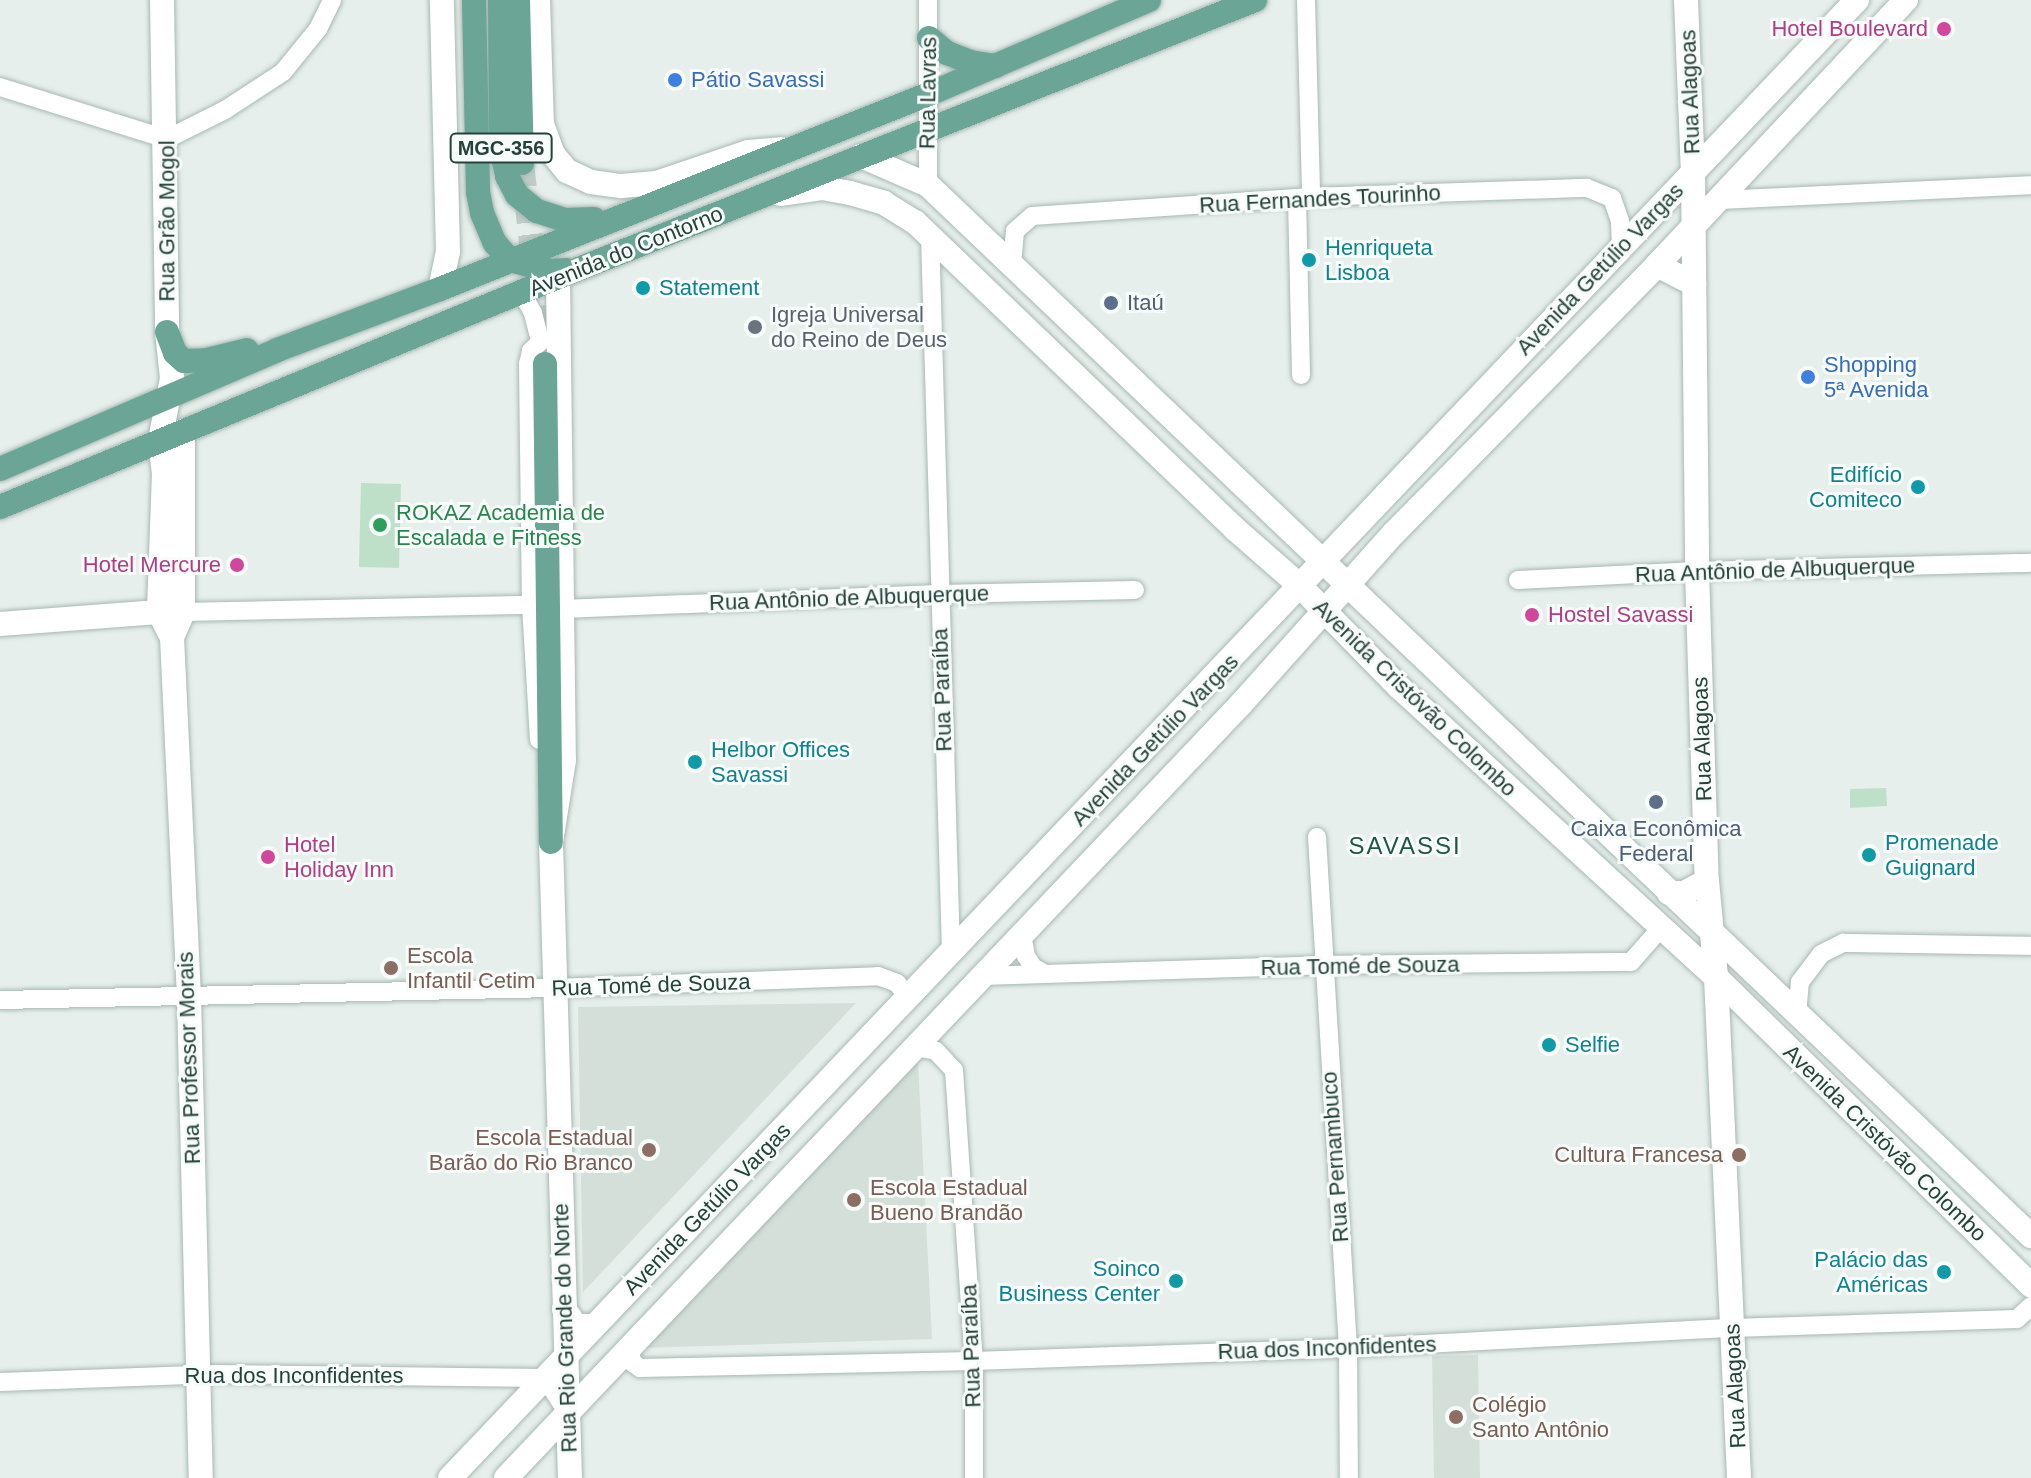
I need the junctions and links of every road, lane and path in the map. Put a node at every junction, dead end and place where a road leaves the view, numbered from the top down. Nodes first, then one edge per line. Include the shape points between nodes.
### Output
1 (162, 0) edge
2 (332, 0) edge
3 (442, 0) edge
4 (474, 0) edge
5 (500, 0) edge
6 (518, 0) edge
7 (538, 0) edge
8 (928, 0) edge
9 (1149, 0) edge
10 (1255, 0) edge
11 (1306, 0) edge
12 (1686, 0) edge
13 (1857, 0) edge
14 (1906, 0) edge
15 (929, 38) junction
16 (996, 66) junction
17 (0, 87) edge
18 (929, 94) junction
19 (928, 132) junction
20 (167, 139) junction
21 (791, 148) junction
22 (861, 156) junction
23 (522, 163) tunnel mouth
24 (1693, 171) junction
25 (928, 185) junction
26 (2031, 185) edge
27 (761, 197) junction
28 (1304, 198) junction
29 (1718, 200) junction
30 (1652, 215) junction
31 (609, 219) junction
32 (1687, 233) junction
33 (930, 235) junction
34 (1621, 247) junction
35 (510, 260) junction
36 (1012, 265) junction
37 (1657, 265) junction
38 (582, 269) junction
39 (558, 278) junction
40 (1694, 284) junction
41 (440, 289) junction
42 (521, 292) junction
43 (167, 332) junction
44 (277, 350) junction
45 (549, 352) junction
46 (1301, 375) dead end
47 (169, 397) junction
48 (183, 431) junction
49 (160, 441) junction
50 (0, 469) edge
51 (0, 507) edge
52 (1324, 562) junction
53 (2031, 563) edge
54 (1697, 571) junction
55 (1518, 580) dead end
56 (1346, 584) junction
57 (1300, 586) junction
58 (1135, 590) dead end
59 (939, 594) junction
60 (531, 605) junction
61 (562, 609) junction
62 (1322, 610) junction
63 (171, 612) junction
64 (0, 624) edge
65 (1317, 837) dead end
66 (551, 842) junction
67 (1707, 881) junction
68 (1669, 893) junction
69 (1660, 929) junction
70 (1711, 932) junction
71 (1022, 934) junction
72 (2031, 946) edge
73 (951, 952) junction
74 (1323, 965) junction
75 (1045, 974) junction
76 (981, 976) junction
77 (1716, 977) junction
78 (555, 988) junction
79 (189, 997) junction
80 (908, 998) junction
81 (0, 1000) edge
82 (1797, 1015) junction
83 (916, 1047) junction
84 (2031, 1236) edge
85 (2031, 1286) edge
86 (2031, 1306) edge
87 (564, 1309) junction
88 (594, 1326) junction
89 (1732, 1328) junction
90 (1348, 1348) junction
91 (629, 1350) junction
92 (565, 1355) junction
93 (974, 1361) junction
94 (199, 1375) junction
95 (545, 1378) junction
96 (0, 1382) edge
97 (568, 1415) junction
98 (201, 1478) edge
99 (450, 1478) edge
100 (506, 1478) edge
101 (570, 1478) edge
102 (974, 1478) edge
103 (1349, 1478) edge
104 (1739, 1478) edge

1 - 20 main road, Rua Grão Mogol
2 - 20 street via 318,29 283,72
3 - 41 main road, MGC-356 via 448,252
4 - 35 main road, MGC-356 via 478,192 491,234
5 - 31 main road, MGC-356 via 501,149 507,176 517,195 537,211 565,220
6 - 23 main road
7 - 21 main road, MGC-356 via 542,124 553,154 567,171 591,182 656,183 748,152
8 - 15 street, Rua Lavras
9 - 16 main road, Avenida do Contorno
10 - 19 main road, Avenida do Contorno
11 - 28 street
12 - 24 main road, Rua Alagoas
13 - 24 main road, Avenida Getúlio Vargas
14 - 29 main road, Avenida Getúlio Vargas
15 - 16 main road via 947,53
15 - 18 street, Rua Lavras
16 - 18 main road, Avenida do Contorno
17 - 20 street
18 - 19 street, Rua Lavras
18 - 21 main road, Avenida do Contorno
19 - 22 main road, Avenida do Contorno
19 - 25 street, Rua Lavras
20 - 43 main road, Rua Grão Mogol
21 - 22 main road via 832,147
21 - 31 main road, Avenida do Contorno
22 - 25 main road, Avenida Cristóvão Colombo
22 - 27 main road, Avenida do Contorno
24 - 29 main road
24 - 30 main road, Avenida Getúlio Vargas
24 - 32 main road, Rua Alagoas
25 - 36 main road, Avenida Cristóvão Colombo
26 - 29 street
27 - 33 main road, Avenida Cristóvão Colombo via 822,188 850,193 884,203
27 - 38 main road, Avenida do Contorno
28 - 34 street, Rua Fernandes Tourinho via 1587,188 1612,198
28 - 36 street, Rua Fernandes Tourinho via 1032,216 1015,231
28 - 46 street
29 - 32 main road, Avenida Getúlio Vargas
30 - 32 main road
30 - 34 main road, Avenida Getúlio Vargas
31 - 35 main road, Avenida do Contorno
32 - 37 main road, Avenida Getúlio Vargas
32 - 40 main road, Rua Alagoas
33 - 57 main road, Avenida Cristóvão Colombo
33 - 59 street, Rua Paraíba
34 - 52 main road, Avenida Getúlio Vargas
35 - 38 main road via 551,271
35 - 41 main road, Avenida do Contorno
36 - 52 main road, Avenida Cristóvão Colombo
37 - 40 main road
37 - 56 main road, Avenida Getúlio Vargas
38 - 39 main road, Avenida do Contorno
39 - 42 main road, Avenida do Contorno
39 - 45 main road, Rua Rio Grande do Norte
40 - 54 main road, Rua Alagoas
41 - 44 main road, Avenida do Contorno
42 - 45 street, Rua Rio Grande do Norte
42 - 48 main road, Avenida do Contorno
43 - 44 main road via 184,361
43 - 47 main road, Rua Grão Mogol
44 - 47 main road, Avenida do Contorno
44 - 48 main road via 211,391 187,416
45 - 60 street, Rua Rio Grande do Norte via 531,351 528,364
45 - 61 main road, Rua Rio Grande do Norte
45 - 66 main road
47 - 49 main road, Rua Grão Mogol
47 - 50 main road, Avenida do Contorno
48 - 49 main road, Avenida do Contorno
48 - 63 main road, Rua Professor Morais
49 - 51 main road, Avenida do Contorno
49 - 63 main road, Rua Professor Morais
52 - 56 main road, Avenida Cristóvão Colombo
52 - 57 main road, Avenida Getúlio Vargas
53 - 54 street, Rua Antônio de Albuquerque
54 - 55 street, Rua Antônio de Albuquerque
54 - 67 main road, Rua Alagoas
56 - 62 main road, Avenida Getúlio Vargas
56 - 68 main road, Avenida Cristóvão Colombo
57 - 62 main road, Avenida Cristóvão Colombo
57 - 73 main road, Avenida Getúlio Vargas
58 - 59 street, Rua Antônio de Albuquerque
59 - 61 street, Rua Antônio de Albuquerque
59 - 73 street, Rua Paraíba
60 - 63 street
60 - 66 street, Rua Rio Grande do Norte via 540,762
61 - 66 main road, Rua Rio Grande do Norte via 564,760
62 - 69 main road, Avenida Cristóvão Colombo
62 - 71 main road, Avenida Getúlio Vargas via 1241,704
63 - 64 main road
63 - 79 main road, Rua Professor Morais
65 - 74 street, Rua Pernambuco
66 - 78 main road, Rua Rio Grande do Norte
67 - 68 main road via 1684,893
67 - 70 main road, Rua Alagoas
68 - 70 main road, Avenida Cristóvão Colombo
69 - 74 street, Rua Tomé de Souza via 1631,962
69 - 77 main road, Avenida Cristóvão Colombo
70 - 77 main road, Rua Alagoas
70 - 82 main road, Avenida Cristóvão Colombo
71 - 75 street via 1026,956
71 - 76 main road, Avenida Getúlio Vargas
72 - 82 street via 1843,943 1821,954 1800,982
73 - 80 main road, Avenida Getúlio Vargas
74 - 75 street, Rua Tomé de Souza
74 - 90 street, Rua Pernambuco
75 - 76 street, Rua Tomé de Souza
76 - 83 main road, Avenida Getúlio Vargas
77 - 85 main road, Avenida Cristóvão Colombo
77 - 89 main road, Rua Alagoas
78 - 79 street, Rua Tomé de Souza
78 - 80 street, Rua Tomé de Souza via 878,976 897,983
78 - 87 main road, Rua Rio Grande do Norte
79 - 81 street, Rua Tomé de Souza
79 - 94 main road, Rua Professor Morais
80 - 88 main road, Avenida Getúlio Vargas
82 - 84 main road, Avenida Cristóvão Colombo
83 - 91 main road, Avenida Getúlio Vargas
83 - 93 street, Rua Paraíba via 936,1051 954,1070
86 - 89 street, Rua dos Inconfidentes via 2017,1319
87 - 88 main road via 576,1326
87 - 92 main road, Rua Rio Grande do Norte
88 - 92 main road, Avenida Getúlio Vargas
89 - 90 street, Rua dos Inconfidentes
89 - 104 main road, Rua Alagoas
90 - 93 street, Rua dos Inconfidentes
90 - 103 street, Rua Pernambuco
91 - 93 street, Rua dos Inconfidentes via 640,1368
91 - 97 main road, Avenida Getúlio Vargas
92 - 95 main road, Avenida Getúlio Vargas
92 - 97 main road, Rua Rio Grande do Norte
93 - 102 street, Rua Paraíba
94 - 95 street, Rua dos Inconfidentes
94 - 96 street, Rua dos Inconfidentes
94 - 98 main road, Rua Professor Morais
95 - 97 street
95 - 99 main road, Avenida Getúlio Vargas
97 - 100 main road, Avenida Getúlio Vargas
97 - 101 main road, Rua Rio Grande do Norte

